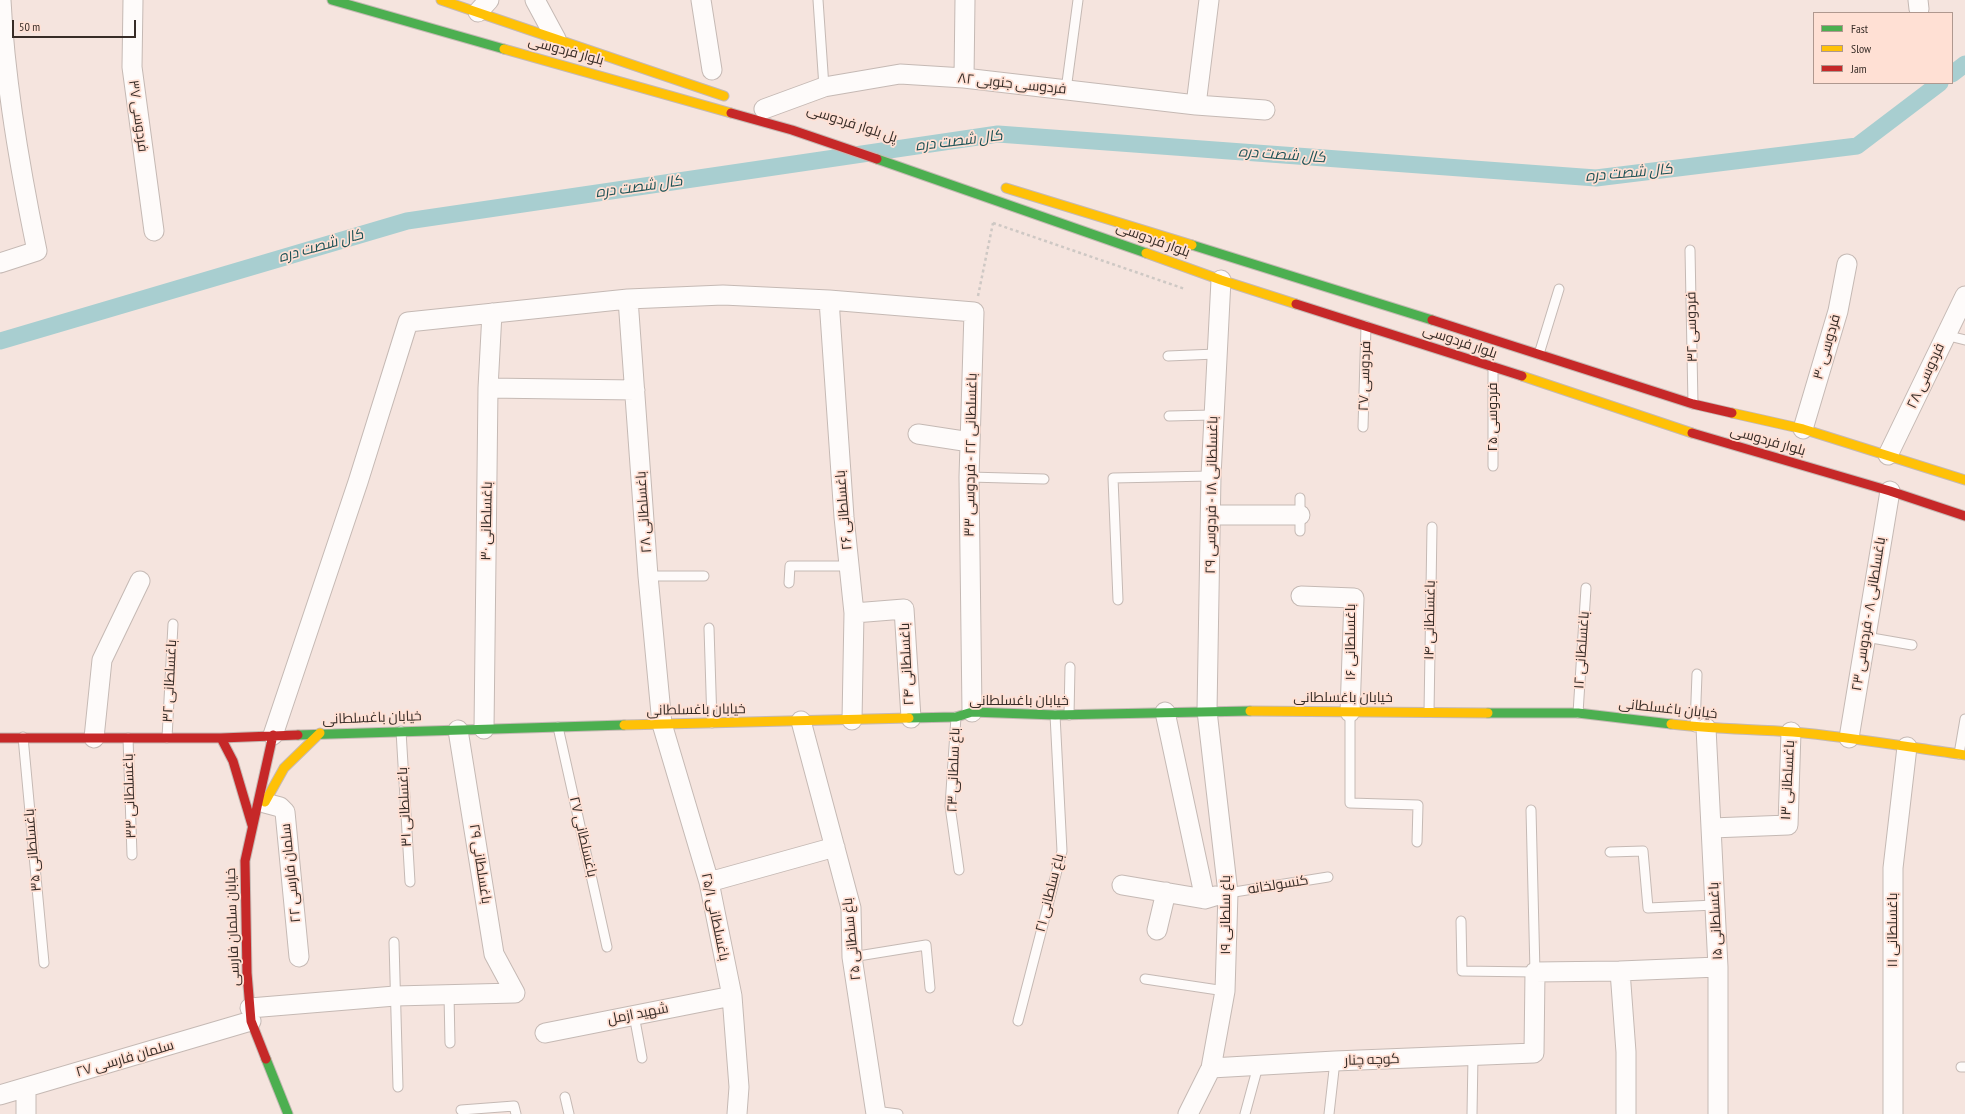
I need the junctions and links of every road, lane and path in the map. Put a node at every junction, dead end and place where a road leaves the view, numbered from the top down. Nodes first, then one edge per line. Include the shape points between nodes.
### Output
1 (1, 0) edge
2 (133, 0) edge
3 (332, 0) edge
4 (441, 0) edge
5 (534, 0) edge
6 (701, 0) edge
7 (818, 0) edge
8 (966, 0) edge
9 (1078, 0) edge
10 (1208, 0) edge
11 (484, 6) edge
12 (556, 38) junction
13 (712, 70) dead end
14 (964, 78) junction
15 (824, 87) junction
16 (1066, 90) junction
17 (734, 99) dead end
18 (1196, 105) junction
19 (766, 110) dead end
20 (1265, 110) dead end
21 (792, 130) joint
22 (950, 183) joint
23 (998, 185) dead end
24 (998, 200) junction
25 (993, 223) junction
26 (154, 231) dead end
27 (1690, 250) dead end
28 (0, 263) edge
29 (1846, 264) dead end
30 (1221, 280) junction
31 (1559, 290) dead end
32 (1189, 291) dead end
33 (1965, 296) edge
34 (628, 299) junction
35 (829, 300) junction
36 (974, 312) junction
37 (492, 313) junction
38 (1366, 326) junction
39 (1470, 333) junction
40 (1945, 335) junction
41 (1965, 340) edge
42 (1522, 349) junction
43 (1469, 352) junction
44 (1216, 354) junction
45 (1539, 354) junction
46 (1168, 356) dead end
47 (1493, 368) junction
48 (1512, 374) junction
49 (488, 388) junction
50 (635, 390) junction
51 (1693, 404) junction
52 (1169, 416) dead end
53 (1214, 416) junction
54 (1363, 427) dead end
55 (1803, 429) junction
56 (918, 434) dead end
57 (970, 442) junction
58 (1888, 455) junction
59 (1493, 466) dead end
60 (1211, 476) junction
61 (969, 477) junction
62 (1044, 479) dead end
63 (1965, 480) edge
64 (1890, 491) junction
65 (1212, 515) junction
66 (1300, 515) dead end
67 (1965, 516) edge
68 (1432, 527) dead end
69 (850, 566) junction
70 (648, 576) junction
71 (704, 576) dead end
72 (140, 581) dead end
73 (789, 583) dead end
74 (1586, 588) dead end
75 (1301, 596) dead end
76 (1118, 600) dead end
77 (854, 613) junction
78 (173, 624) dead end
79 (709, 628) dead end
80 (1866, 637) junction
81 (1912, 645) dead end
82 (1070, 667) dead end
83 (1697, 674) dead end
84 (1207, 711) junction
85 (1165, 712) junction
86 (1350, 712) junction
87 (1429, 712) junction
88 (1578, 713) junction
89 (964, 715) junction
90 (1055, 715) junction
91 (1069, 715) junction
92 (910, 718) junction
93 (1965, 719) edge
94 (852, 720) junction
95 (801, 721) junction
96 (712, 723) junction
97 (662, 724) junction
98 (558, 727) junction
99 (1700, 727) junction
100 (484, 729) junction
101 (458, 730) junction
102 (401, 731) junction
103 (1791, 732) junction
104 (320, 733) junction
105 (273, 735) junction
106 (23, 737) junction
107 (0, 738) edge
108 (94, 738) junction
109 (128, 738) junction
110 (167, 738) junction
111 (221, 738) junction
112 (1849, 738) junction
113 (1907, 747) junction
114 (1962, 755) edge
115 (265, 803) junction
116 (1531, 810) dead end
117 (252, 826) junction
118 (1712, 828) junction
119 (1417, 842) dead end
120 (835, 847) junction
121 (1610, 852) dead end
122 (132, 855) dead end
123 (960, 870) dead end
124 (1328, 877) dead end
125 (410, 882) dead end
126 (709, 882) junction
127 (1122, 886) dead end
128 (1166, 892) junction
129 (1228, 893) junction
130 (1205, 899) junction
131 (1715, 905) junction
132 (1461, 921) dead end
133 (1157, 930) dead end
134 (394, 942) dead end
135 (607, 947) dead end
136 (300, 957) dead end
137 (852, 957) junction
138 (44, 963) dead end
139 (1718, 967) junction
140 (1620, 971) junction
141 (1535, 972) junction
142 (1145, 979) dead end
143 (930, 988) dead end
144 (1225, 992) junction
145 (515, 993) joint
146 (449, 995) junction
147 (395, 996) junction
148 (732, 996) junction
149 (250, 1015) junction
150 (634, 1015) junction
151 (1018, 1021) dead end
152 (545, 1034) dead end
153 (450, 1043) dead end
154 (1472, 1056) junction
155 (642, 1058) dead end
156 (1335, 1061) junction
157 (1258, 1066) junction
158 (1211, 1068) junction
159 (398, 1087) dead end
160 (26, 1088) junction
161 (0, 1095) edge
162 (565, 1097) dead end
163 (461, 1110) dead end
164 (876, 1112) edge
165 (26, 1114) edge
166 (288, 1114) edge
167 (516, 1114) edge
168 (569, 1114) edge
169 (737, 1114) edge
170 (898, 1114) edge
171 (1188, 1114) edge
172 (1245, 1114) edge
173 (1329, 1114) edge
174 (1472, 1114) edge
175 (1626, 1114) edge
176 (1718, 1114) edge
177 (1893, 1114) edge

1 - 28 street via 5,57 27,203 37,251
2 - 26 street, فردوسی ۳۷ via 132,67
3 - 21 main road, بلوار فردوسی
4 - 11 main road, بلوار فردوسی
5 - 12 street
6 - 13 street
7 - 15 lane
8 - 14 street
9 - 16 lane
10 - 18 street
11 - 12 main road, بلوار فردوسی
12 - 17 main road, بلوار فردوسی
14 - 15 street, فردوسی جنوبی ۸۲ via 900,74
14 - 16 street, فردوسی جنوبی ۸۲
15 - 19 street, فردوسی جنوبی ۸۲
16 - 18 street, فردوسی جنوبی ۸۲
18 - 20 street, فردوسی جنوبی ۸۲
21 - 22 main road, پل بلوار فردوسی
22 - 24 main road, بلوار فردوسی
23 - 39 main road, بلوار فردوسی
24 - 25 path
24 - 30 main road, بلوار فردوسی
25 - 32 path
25 - 36 path
27 - 51 lane, فردوسی ۳۲
29 - 55 street, فردوسی ۳۰ via 1838,311
30 - 38 main road, بلوار فردوسی
30 - 44 street, باغسلطانی ۱۸ - فردوسی ۲۹
31 - 45 lane
33 - 40 street, فردوسی ۲۸
34 - 35 street via 722,295
34 - 37 street
34 - 50 street, باغسلطانی ۲۸
35 - 36 street
35 - 69 street, باغسلطانی ۲۶ via 844,517
36 - 57 street, باغسلطانی ۲۲ - فردوسی ۳۳
37 - 49 street, باغسلطانی ۳۰
37 - 105 street via 408,322 358,482
38 - 43 main road, بلوار فردوسی
38 - 54 lane, فردوسی ۲۷
39 - 42 main road, بلوار فردوسی
39 - 43 main road via 1473,339
40 - 41 lane
40 - 58 street, فردوسی ۲۸
42 - 45 main road, بلوار فردوسی
42 - 48 main road via 1511,357 1509,366
43 - 47 main road, بلوار فردوسی
44 - 46 lane
44 - 53 street, باغسلطانی ۱۸ - فردوسی ۲۹
45 - 51 main road, بلوار فردوسی
47 - 48 main road, بلوار فردوسی
47 - 59 lane, فردوسی ۲۵
48 - 64 main road, بلوار فردوسی via 1708,438
49 - 50 street
49 - 100 street, باغسلطانی ۳۰
50 - 70 street, باغسلطانی ۲۸
51 - 55 main road, بلوار فردوسی
52 - 53 lane
53 - 60 street, باغسلطانی ۱۸ - فردوسی ۲۹
55 - 58 main road, بلوار فردوسی
56 - 57 street
57 - 61 street, باغسلطانی ۲۲ - فردوسی ۳۳
58 - 63 main road, بلوار فردوسی
60 - 65 street, باغسلطانی ۱۸ - فردوسی ۲۹
60 - 76 lane via 1113,478
61 - 62 lane
61 - 89 street, باغسلطانی ۲۲ - فردوسی ۳۳
64 - 67 main road, بلوار فردوسی
64 - 80 street, باغسلطانی ۸ - فردوسی ۲۳
65 - 66 street
65 - 84 street, باغسلطانی ۱۸ - فردوسی ۲۹
68 - 87 lane, باغسلطانی ۱۴
69 - 73 lane via 790,566
69 - 77 street, باغسلطانی ۲۶
70 - 71 lane
70 - 97 street, باغسلطانی ۲۸
72 - 108 street via 102,660
74 - 88 lane, باغسلطانی ۱۲
75 - 86 street, باغسلطانی ۱۶ via 1354,598
77 - 92 street, باغسلطانی ۲۴ via 904,609
77 - 94 street, باغسلطانی ۲۶
78 - 110 lane, باغسلطانی ۳۲
79 - 96 lane
80 - 81 lane
80 - 112 street, باغسلطانی ۸ - فردوسی ۲۳
82 - 91 lane
83 - 99 lane
84 - 85 main road, خیابان باغسلطانی
84 - 86 main road, خیابان باغسلطانی
84 - 129 street, باغ سلطانی ۱۹
85 - 91 main road, خیابان باغسلطانی
85 - 130 street
86 - 87 main road, خیابان باغسلطانی
86 - 119 lane via 1350,803 1418,805
87 - 88 main road, خیابان باغسلطانی
88 - 99 main road, خیابان باغسلطانی
89 - 90 main road, خیابان باغسلطانی
89 - 92 main road, خیابان باغسلطانی
89 - 123 lane, باغ سلطانی ۲۳ via 950,806
90 - 91 main road, خیابان باغسلطانی
90 - 151 lane, باغ سلطانی ۲۱ via 1062,851
92 - 94 main road, خیابان باغسلطانی
93 - 114 lane
94 - 95 main road, خیابان باغسلطانی
95 - 96 main road, خیابان باغسلطانی
95 - 120 street, باغ سلطانی ۲۵
96 - 97 main road, خیابان باغسلطانی
97 - 98 main road, خیابان باغسلطانی
97 - 126 street, باغسلطانی ۲۵/۱
98 - 100 main road, خیابان باغسلطانی
98 - 135 lane, باغسلطانی ۲۷
99 - 103 main road, خیابان باغسلطانی
99 - 118 street, باغسلطانی ۱۵
100 - 101 main road, خیابان باغسلطانی
101 - 102 main road, خیابان باغسلطانی
101 - 145 street, باغسلطانی ۲۹ via 494,954
102 - 104 main road, خیابان باغسلطانی
102 - 125 lane, باغسلطانی ۳۱
103 - 112 main road, خیابان باغسلطانی
103 - 118 street, باغسلطانی ۱۳ via 1788,825
104 - 105 main road, خیابان باغسلطانی
104 - 115 main road via 284,768
105 - 111 main road, خیابان باغسلطانی
105 - 117 main road, خیابان سلمان فارسی
106 - 107 main road, خیابان باغسلطانی
106 - 108 main road, خیابان باغسلطانی
106 - 138 lane, باغسلطانی ۳۵
108 - 109 main road, خیابان باغسلطانی
109 - 110 main road, خیابان باغسلطانی
109 - 122 lane, باغسلطانی ۳۳
110 - 111 main road, خیابان باغسلطانی
111 - 117 main road via 233,760
112 - 113 main road, خیابان باغسلطانی
113 - 114 main road, خیابان باغسلطانی
113 - 177 street, باغسلطانی ۱۱ via 1893,868
115 - 117 main road
115 - 136 street, سلمان فارسی ۲۲ via 280,807 285,812
116 - 141 lane
117 - 149 main road, خیابان سلمان فارسی via 245,861
118 - 131 street, باغسلطانی ۱۵
120 - 126 street
120 - 137 street, باغ سلطانی ۲۵ via 851,908
121 - 131 lane via 1643,851 1648,908
124 - 129 lane, کنسولخانه
126 - 148 street, باغسلطانی ۲۵/۱
127 - 128 street
128 - 130 street
128 - 133 street
129 - 130 street
129 - 144 street, باغ سلطانی ۱۹
131 - 139 street, باغسلطانی ۱۵
132 - 141 lane via 1462,971
134 - 147 lane
137 - 143 lane via 926,945
137 - 164 street, باغ سلطانی ۲۵
139 - 140 street
139 - 176 street, باغسلطانی ۱۵
140 - 141 street
140 - 175 street via 1626,1052
141 - 154 street, کوچه چنار via 1534,1053
142 - 144 lane
144 - 158 street, باغ سلطانی ۱۹
145 - 146 street, سلمان فارسی ۲۷
146 - 147 street, سلمان فارسی ۲۷
146 - 153 lane
147 - 149 street, سلمان فارسی ۲۷
147 - 159 lane
148 - 150 street, شهید ازمل
148 - 169 street, باغسلطانی ۲۵/۱ via 739,1087
149 - 160 street, سلمان فارسی ۲۷
149 - 166 main road, خیابان سلمان فارسی
150 - 152 street, شهید ازمل
150 - 155 lane
154 - 156 street, کوچه چنار
154 - 174 lane
156 - 157 street, کوچه چنار
156 - 173 lane
157 - 158 street, کوچه چنار
157 - 172 lane
158 - 171 street, باغ سلطانی ۱۹
160 - 161 street, سلمان فارسی ۲۷
160 - 165 street
162 - 168 lane
163 - 167 lane via 514,1106
164 - 170 lane

